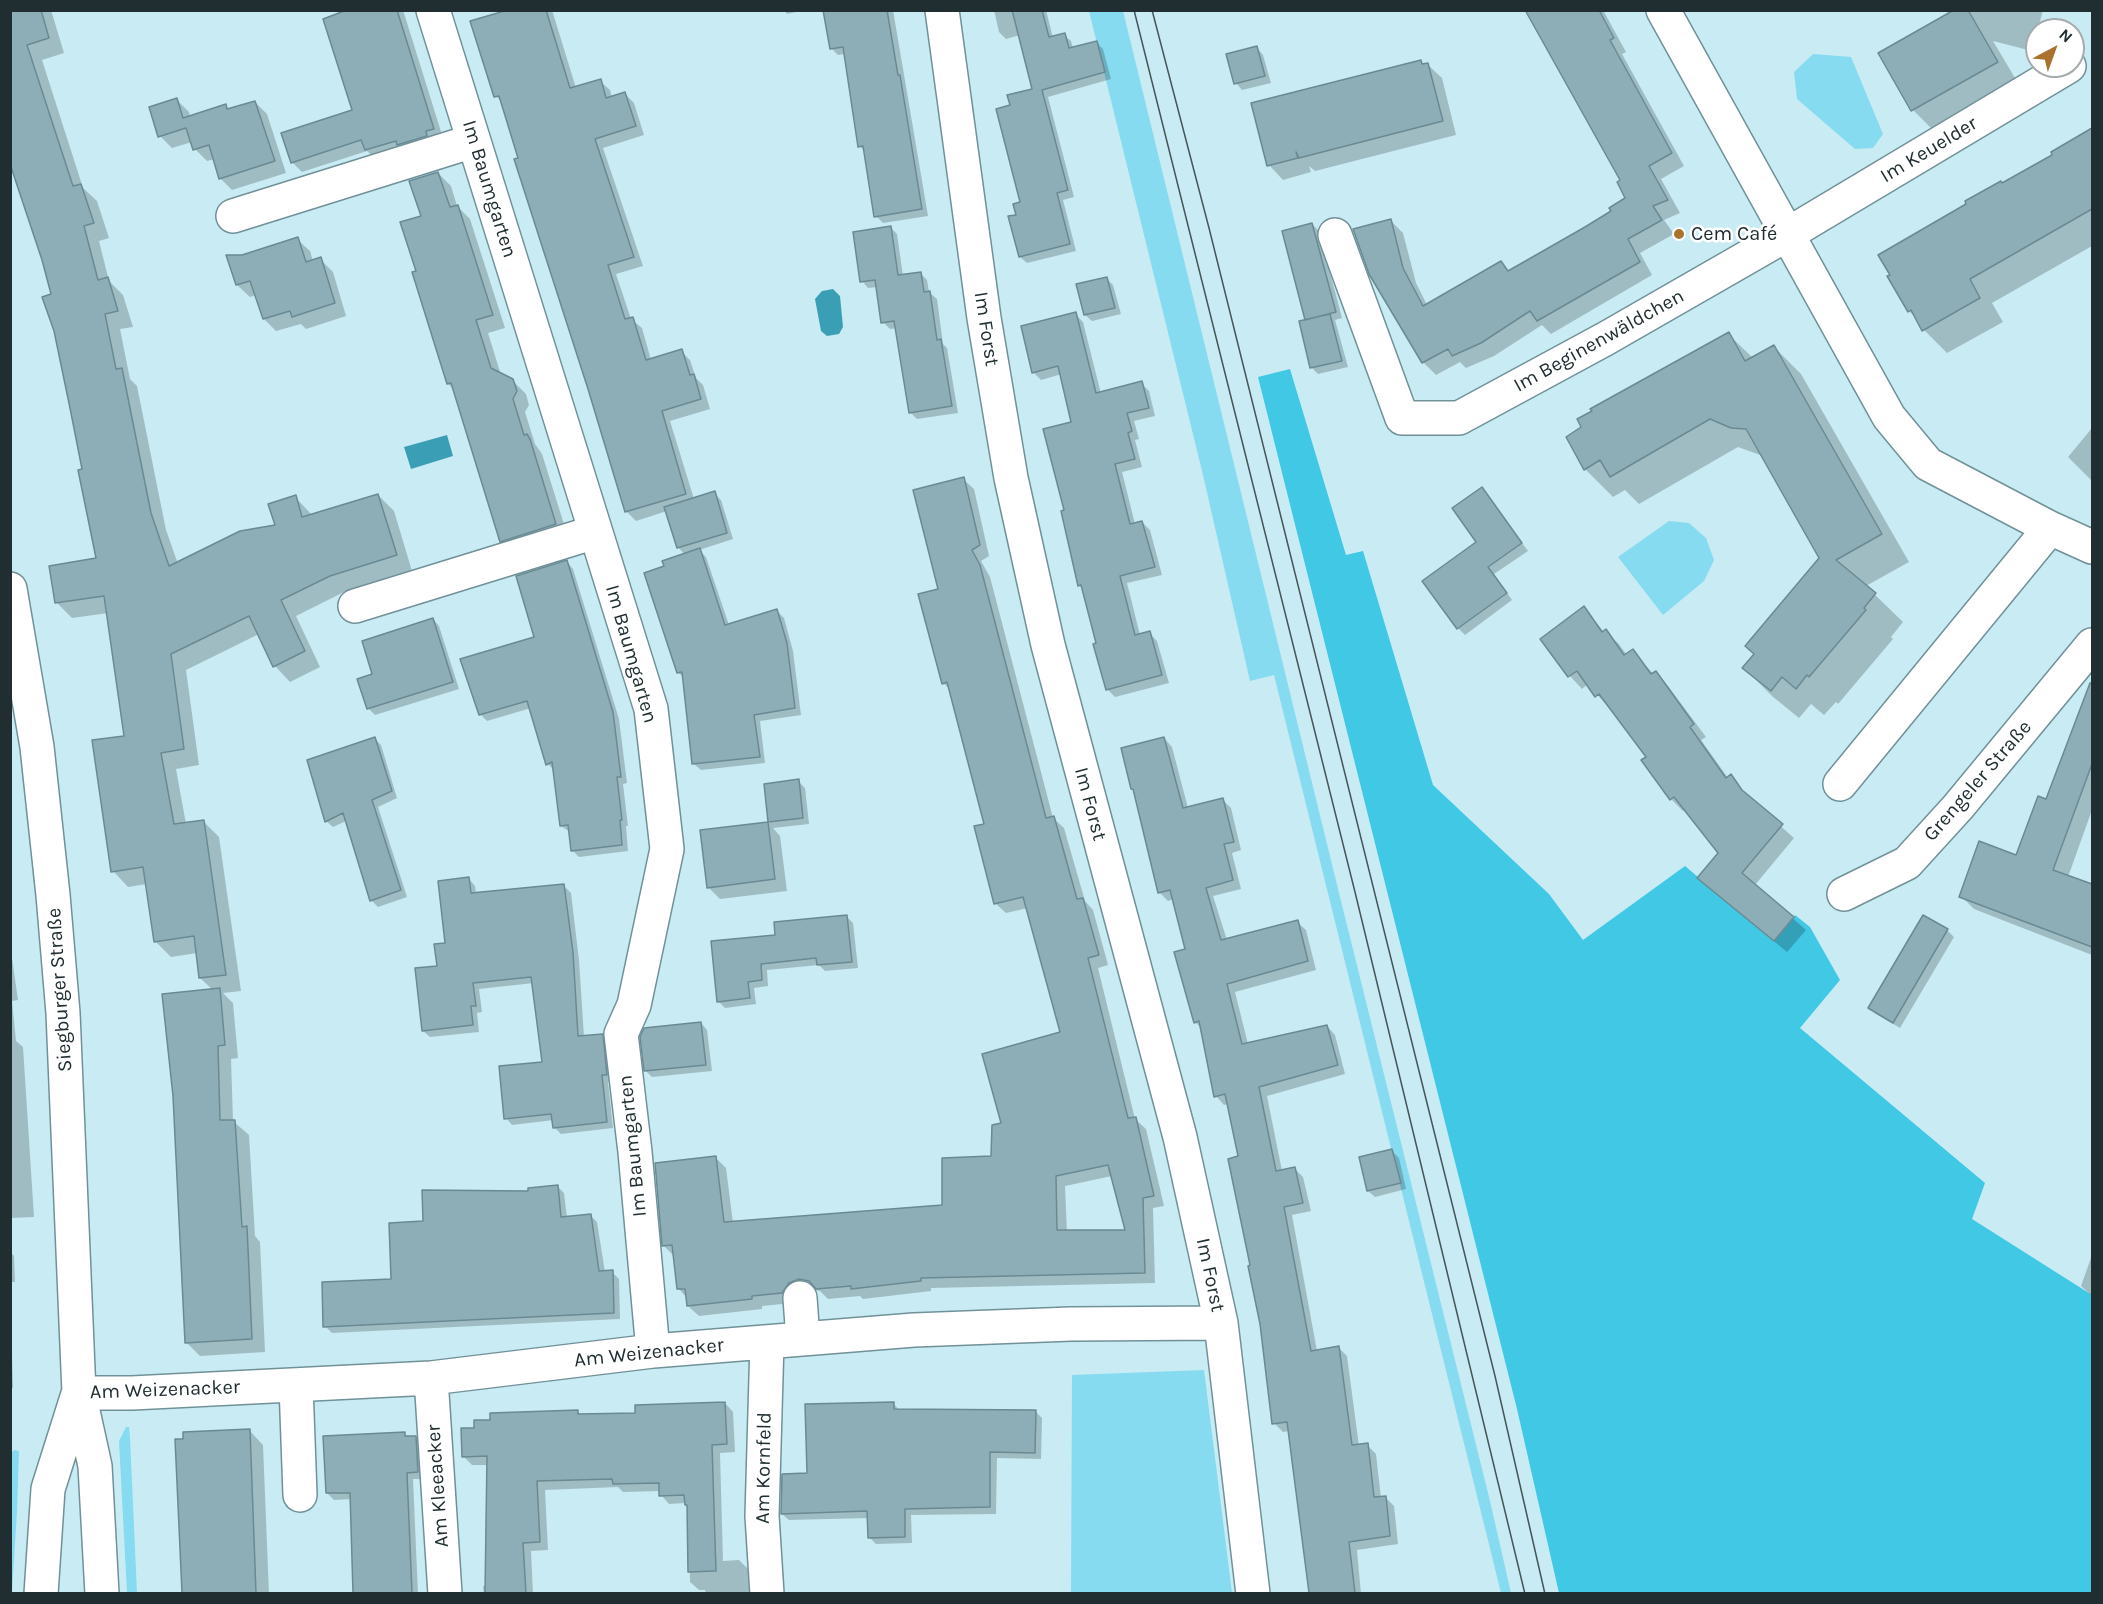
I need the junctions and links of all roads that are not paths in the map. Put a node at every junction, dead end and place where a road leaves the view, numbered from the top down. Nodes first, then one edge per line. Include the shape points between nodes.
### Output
1 (433, 10) edge
2 (942, 10) edge
3 (1663, 10) edge
4 (2049, 78) edge
5 (473, 141) junction
6 (233, 216) dead end
7 (1788, 234) junction
8 (1335, 235) dead end
9 (2050, 528) junction
10 (595, 532) junction
11 (2092, 547) edge
12 (10, 589) edge
13 (355, 606) dead end
14 (2092, 645) edge
15 (1840, 784) dead end
16 (1844, 894) dead end
17 (800, 1298) dead end
18 (1221, 1323) junction
19 (803, 1340) junction
20 (767, 1342) junction
21 (653, 1351) junction
22 (431, 1378) junction
23 (296, 1385) junction
24 (79, 1393) junction
25 (300, 1495) dead end
26 (41, 1593) edge
27 (102, 1593) edge
28 (445, 1593) edge
29 (767, 1593) edge
30 (1253, 1593) edge

1 - 5 street, Im Baumgarten
2 - 18 street, Im Forst via 984,318 1011,478 1048,645 1180,1137
3 - 7 street
4 - 7 street, Im Keuelder
5 - 6 street
5 - 10 street, Im Baumgarten
7 - 8 street, Im Beginenwäldchen via 1459,418 1402,418
7 - 9 street via 1889,417 1928,464
9 - 11 street
9 - 15 street
10 - 13 street
10 - 21 street, Im Baumgarten via 651,709 667,849 634,1005 621,1034
12 - 24 street, Siegburger Straße via 37,747 63,1013
14 - 16 street, Grengeler Straße via 1907,863
17 - 19 street
18 - 19 street, Am Weizenacker via 914,1330
18 - 30 street, Im Forst
19 - 20 street, Am Weizenacker
20 - 21 street, Am Weizenacker
20 - 29 street, Am Kornfeld via 762,1516
21 - 22 street, Am Weizenacker
22 - 23 street, Am Weizenacker
22 - 28 street, Am Kleeacker
23 - 24 street, Am Weizenacker
23 - 25 street
24 - 26 street, Siegburger Straße via 48,1489
24 - 27 street, Siegburger Straße via 95,1466

